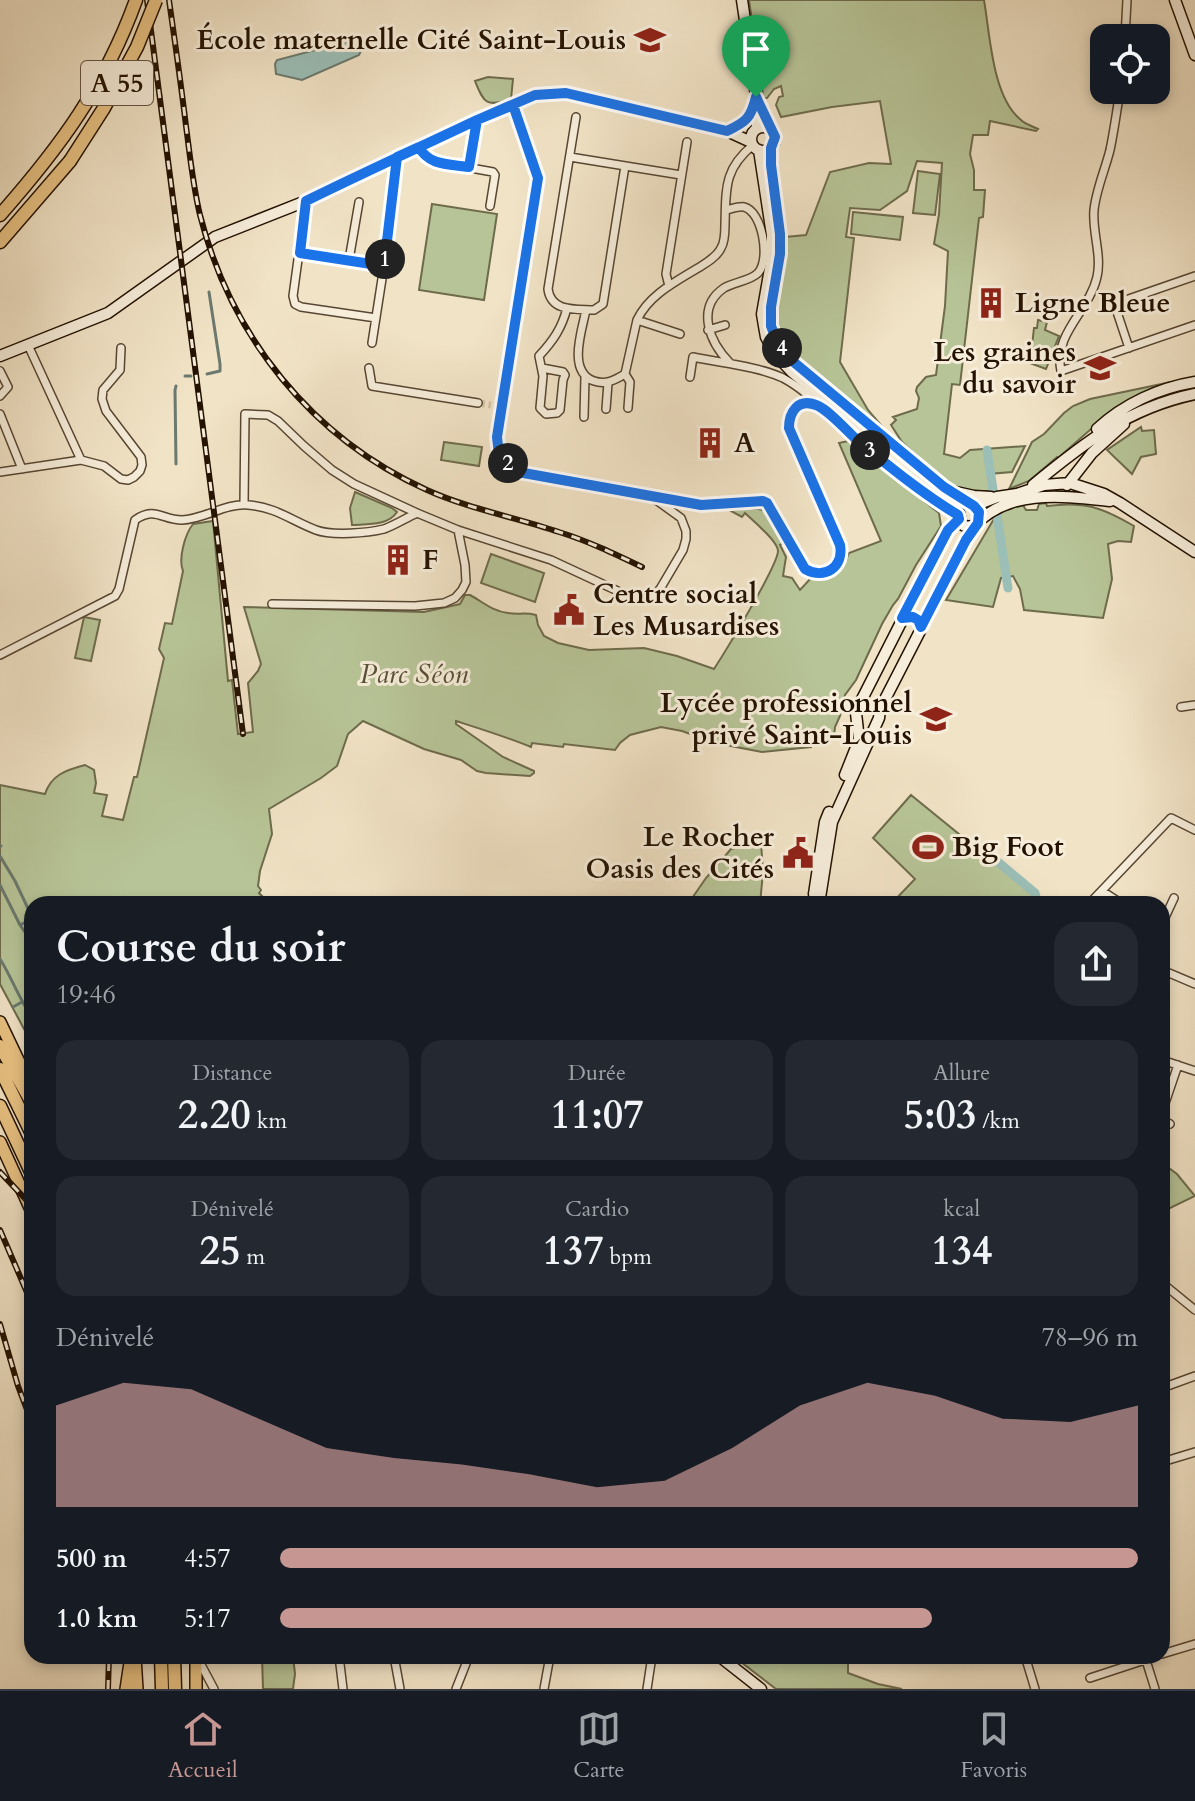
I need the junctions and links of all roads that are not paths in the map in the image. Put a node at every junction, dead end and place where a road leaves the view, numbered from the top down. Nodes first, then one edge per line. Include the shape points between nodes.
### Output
1 (136, 0) edge
2 (156, 0) edge
3 (742, 0) edge
4 (1127, 0) edge
5 (1175, 0) edge
6 (1126, 24) edge
7 (1195, 55) edge
8 (756, 97) junction
9 (1118, 104) edge
10 (513, 105) junction
11 (576, 117) dead end
12 (477, 120) junction
13 (772, 130) junction
14 (727, 131) junction
15 (757, 141) junction
16 (687, 142) dead end
17 (419, 147) junction
18 (397, 157) junction
19 (570, 157) junction
20 (625, 166) junction
21 (469, 167) junction
22 (681, 175) junction
23 (306, 201) junction
24 (359, 202) dead end
25 (490, 206) dead end
26 (726, 210) junction
27 (0, 215) edge
28 (0, 242) edge
29 (300, 253) junction
30 (349, 260) junction
31 (384, 266) junction
32 (1195, 276) edge
33 (669, 286) junction
34 (567, 308) junction
35 (586, 310) junction
36 (639, 316) junction
37 (376, 318) junction
38 (725, 325) dead end
39 (1195, 325) edge
40 (708, 330) junction
41 (680, 334) dead end
42 (372, 343) dead end
43 (28, 345) junction
44 (121, 348) dead end
45 (1129, 348) junction
46 (0, 356) edge
47 (732, 365) junction
48 (369, 368) dead end
49 (542, 368) junction
50 (0, 371) edge
51 (625, 374) junction
52 (585, 377) junction
53 (690, 377) dead end
54 (1195, 382) edge
55 (608, 383) junction
56 (1195, 394) edge
57 (0, 396) edge
58 (478, 403) tunnel mouth
59 (491, 405) tunnel mouth
60 (818, 405) junction
61 (502, 407) junction
62 (628, 408) dead end
63 (606, 409) dead end
64 (0, 414) edge
65 (1136, 414) junction
66 (584, 417) dead end
67 (1075, 451) junction
68 (81, 460) junction
69 (22, 469) junction
70 (0, 472) edge
71 (1070, 483) junction
72 (944, 487) junction
73 (1029, 489) junction
74 (649, 495) junction
75 (1048, 496) junction
76 (997, 497) junction
77 (1120, 503) junction
78 (244, 504) junction
79 (972, 506) junction
80 (417, 513) junction
81 (959, 515) junction
82 (977, 522) junction
83 (458, 530) junction
84 (1195, 552) edge
85 (915, 592) junction
86 (934, 601) junction
87 (272, 604) dead end
88 (902, 618) junction
89 (921, 627) junction
90 (0, 655) edge
91 (860, 704) junction
92 (1195, 705) edge
93 (1181, 707) dead end
94 (880, 709) junction
95 (857, 719) junction
96 (876, 722) junction
97 (1195, 830) edge
98 (1102, 891) junction
99 (813, 896) edge
100 (820, 896) edge
101 (1097, 896) edge
102 (1110, 896) edge
103 (1174, 898) dead end
104 (1170, 907) edge
105 (1170, 973) edge
106 (1195, 984) edge
107 (0, 1022) edge
108 (0, 1046) edge
109 (1170, 1062) edge
110 (1178, 1065) junction
111 (0, 1069) edge
112 (1195, 1071) edge
113 (24, 1072) edge
114 (1170, 1088) edge
115 (24, 1089) edge
116 (0, 1106) edge
117 (24, 1118) edge
118 (0, 1142) edge
119 (24, 1157) edge
120 (24, 1194) edge
121 (1170, 1290) edge
122 (1195, 1310) edge
123 (1195, 1376) edge
124 (1170, 1385) edge
125 (1195, 1452) edge
126 (1170, 1460) edge
127 (1195, 1644) edge
128 (1170, 1652) edge
129 (131, 1664) edge
130 (134, 1664) edge
131 (161, 1664) edge
132 (174, 1664) edge
133 (197, 1664) edge
134 (201, 1664) edge
135 (340, 1664) edge
136 (395, 1664) edge
137 (466, 1664) edge
138 (549, 1664) edge
139 (651, 1664) edge
140 (729, 1664) edge
141 (1027, 1664) edge
142 (1129, 1664) edge
143 (1148, 1664) edge
144 (1090, 1678) dead end
145 (126, 1689) edge
146 (137, 1689) edge
147 (162, 1689) edge
148 (175, 1689) edge
149 (196, 1689) edge
150 (214, 1689) edge
151 (343, 1689) edge
152 (400, 1689) edge
153 (456, 1689) edge
154 (544, 1689) edge
155 (647, 1689) edge
156 (761, 1689) edge
157 (1035, 1689) edge
158 (1155, 1689) edge

1 - 27 highway, A 55 via 85,107
2 - 28 highway, A 55, bridge via 137,47 70,161
3 - 8 street
4 - 6 street
5 - 7 street
8 - 13 street
8 - 14 street via 753,113
8 - 15 street
9 - 45 street via 1094,206 1097,279 1063,342 1061,371
10 - 12 street
10 - 14 street via 535,95 566,93
10 - 61 street via 538,178
11 - 19 street
12 - 17 street
12 - 21 street
13 - 15 street via 765,127
13 - 15 street via 775,137
14 - 15 street
15 - 26 street via 733,165
15 - 72 street via 780,234 771,307 778,344
15 - 81 street via 772,235 762,314 775,354 948,498
16 - 22 street
17 - 18 street
17 - 21 street via 432,161
18 - 23 street
18 - 31 street
19 - 20 street
19 - 34 street via 548,289 552,303
20 - 22 street
20 - 35 street via 603,304
21 - 25 street via 495,175
22 - 33 street via 666,274
23 - 29 street
23 - 43 street via 215,237 108,313
24 - 30 street
26 - 33 street via 722,247
26 - 40 street via 744,207 753,212 765,253 757,274 716,296
29 - 30 street
29 - 37 street via 295,304
30 - 31 street
31 - 37 street
32 - 45 street via 1117,303
33 - 36 street
34 - 35 street
34 - 49 street via 563,325 539,356
35 - 52 street via 578,354
36 - 41 street
36 - 51 street
37 - 42 street
38 - 40 street
39 - 45 street
40 - 47 street
43 - 46 street
43 - 68 street
44 - 68 street via 120,370 102,399 141,457 140,471 121,479 104,466
47 - 53 street via 693,357
47 - 60 street via 783,378
48 - 58 street via 372,386
49 - 49 street via 540,408 546,414 557,413 565,375
50 - 57 street via 8,387
51 - 55 street
51 - 62 street via 630,382
52 - 55 street
52 - 66 street
54 - 67 street via 1138,400
55 - 63 street
56 - 65 street
59 - 61 street
60 - 74 street via 795,408 789,428 840,545 835,568 818,573 805,569 763,501 701,505
60 - 81 street
61 - 74 street via 499,454 518,472
64 - 69 street
65 - 67 street
65 - 71 street via 1092,453
67 - 73 street
68 - 69 street
69 - 70 street
71 - 73 street
71 - 75 street
71 - 77 street
72 - 76 street
72 - 79 street
73 - 76 street
74 - 83 street via 681,518 686,539 660,589 637,600 551,560
75 - 77 street
75 - 82 street via 1017,500
76 - 79 street
77 - 84 street
78 - 80 street via 289,516 324,533 384,529
78 - 80 street via 245,414 268,415 332,470
78 - 90 street via 181,520 154,513 135,520 115,596
79 - 81 street via 963,507
79 - 82 street via 979,512
80 - 83 street
81 - 82 street via 963,525
81 - 85 street
82 - 86 street
83 - 87 street via 466,582 444,603
85 - 86 street via 920,602
85 - 88 street
86 - 89 street
88 - 89 street via 913,617
88 - 91 street
89 - 94 street
91 - 94 street via 871,701
91 - 95 street
92 - 93 street
94 - 96 street
95 - 96 street via 866,725
95 - 99 street via 857,747 825,822
96 - 100 street via 832,822
97 - 98 street via 1171,818
98 - 101 street
98 - 102 street
103 - 104 street
105 - 106 street
107 - 113 main road
108 - 115 highway
109 - 110 street
110 - 112 street
110 - 114 street
111 - 117 highway
116 - 119 highway
118 - 120 main road
121 - 122 street
123 - 124 street
125 - 126 street
127 - 128 street
129 - 145 main road
130 - 146 main road
131 - 147 highway
132 - 148 highway
133 - 149 main road
134 - 150 street
135 - 151 street
136 - 152 street
137 - 153 street
138 - 154 street
139 - 155 street
140 - 156 street
141 - 157 street
142 - 144 street
143 - 158 street

